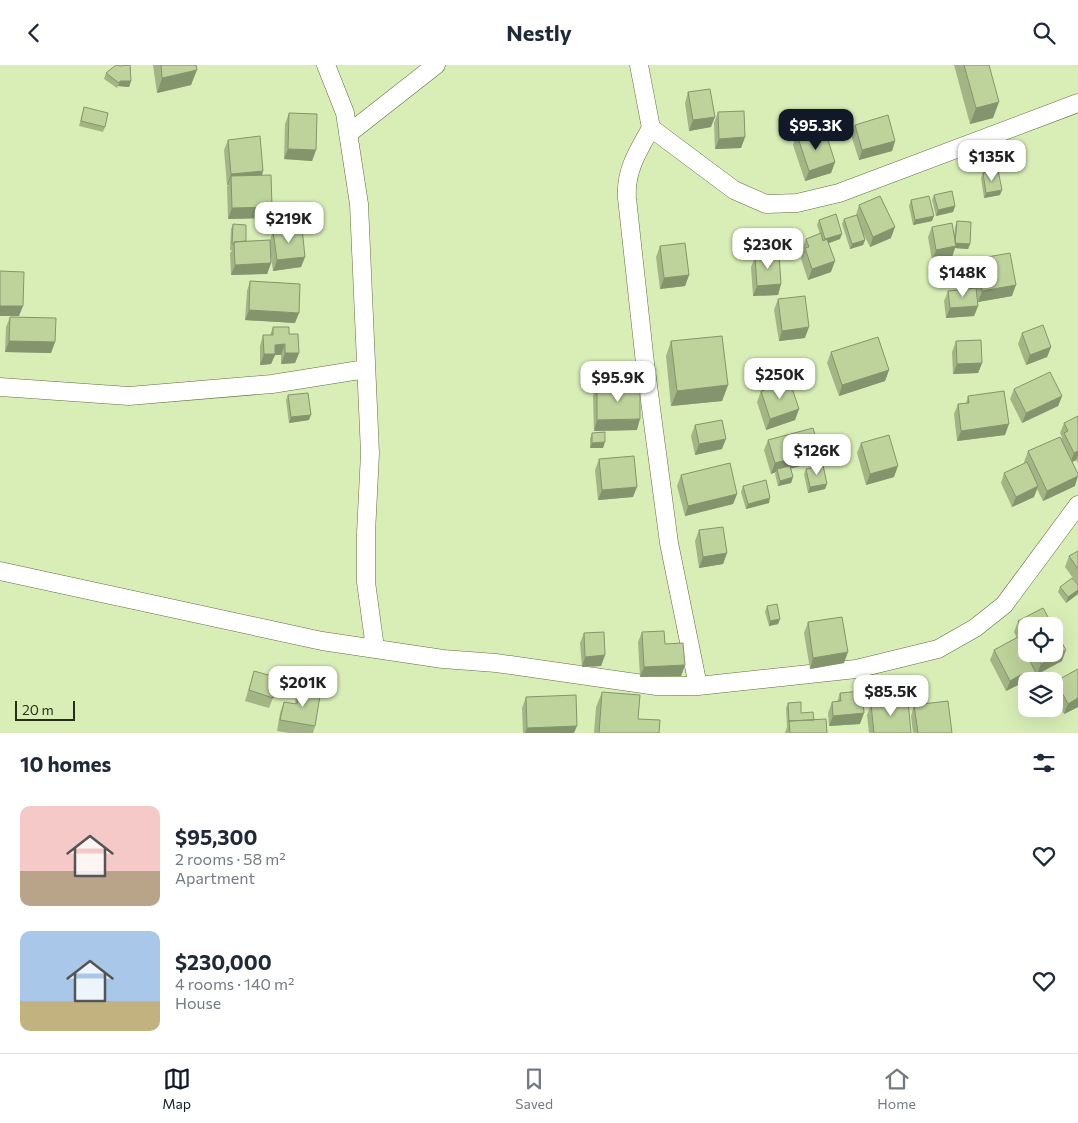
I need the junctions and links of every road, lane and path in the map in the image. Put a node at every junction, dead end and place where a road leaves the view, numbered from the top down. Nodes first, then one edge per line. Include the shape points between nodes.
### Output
1 (326, 65) edge
2 (436, 65) edge
3 (639, 65) edge
4 (1078, 103) edge
5 (651, 128) junction
6 (348, 134) junction
7 (366, 369) junction
8 (0, 387) edge
9 (1078, 505) edge
10 (0, 571) edge
11 (375, 648) junction
12 (698, 686) junction

1 - 6 street via 345,113
2 - 6 street
3 - 5 street
4 - 5 street via 839,193 797,203 766,204 734,190
5 - 12 street via 633,159 626,198 669,543
6 - 7 street via 359,204
7 - 8 street via 272,384 129,396
7 - 11 street via 370,453 366,582
9 - 12 street via 1004,605 975,628 938,649 856,669
10 - 11 street via 322,641
11 - 12 street via 656,686

